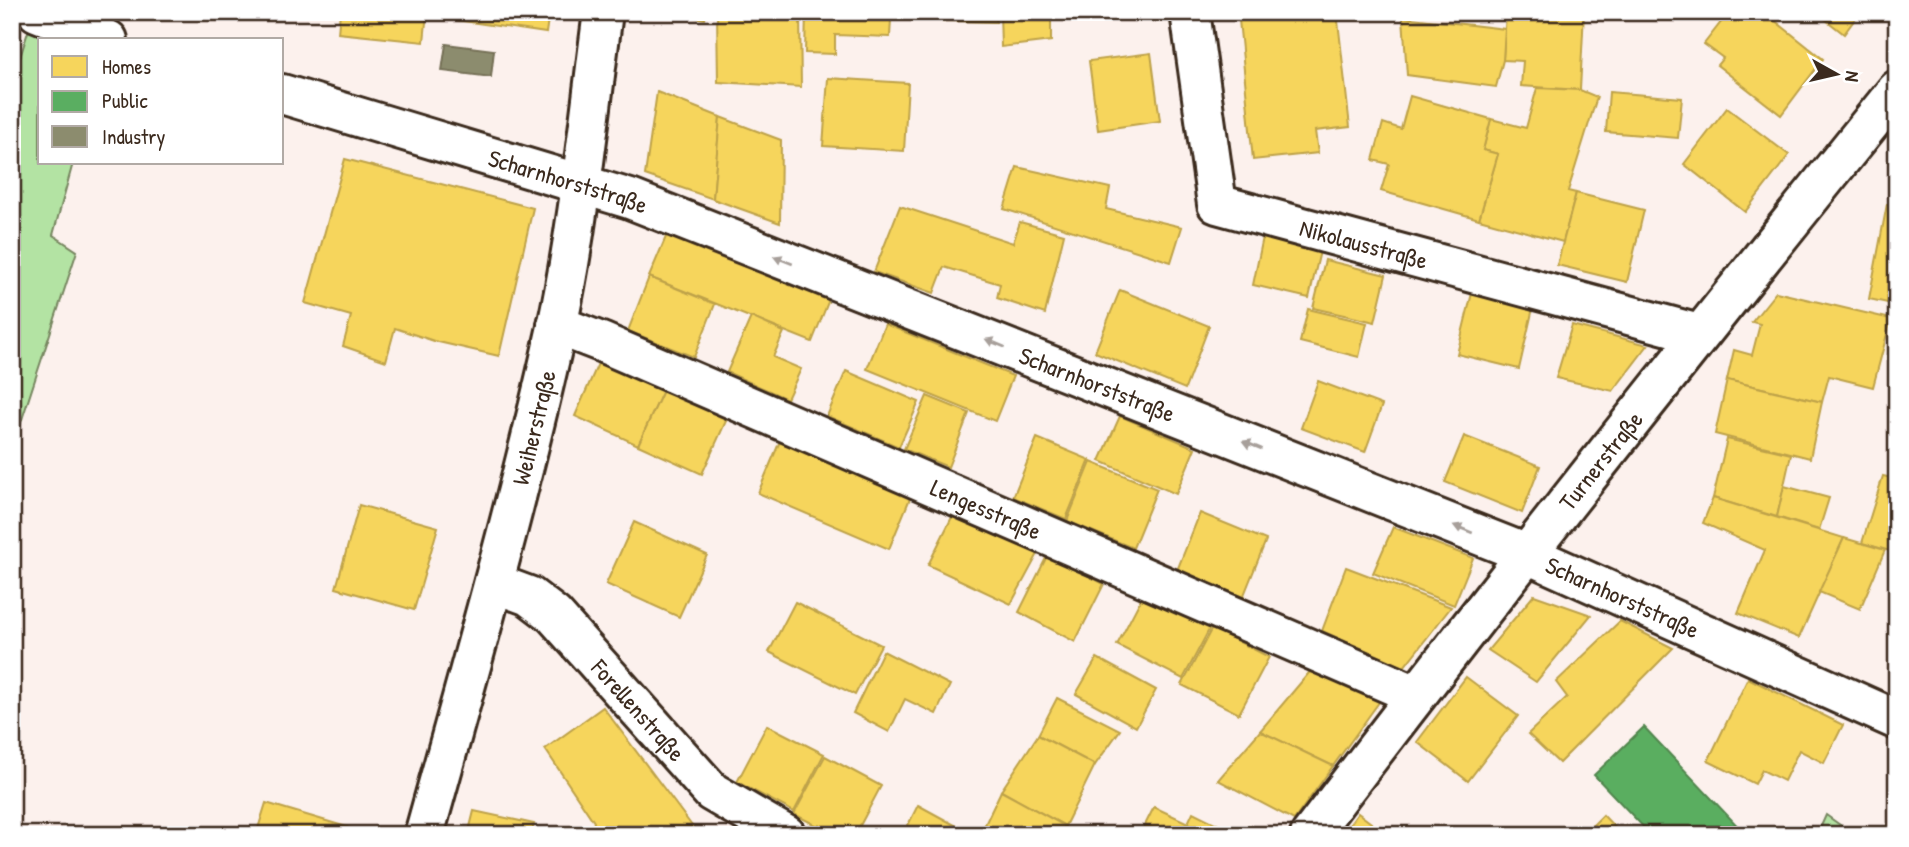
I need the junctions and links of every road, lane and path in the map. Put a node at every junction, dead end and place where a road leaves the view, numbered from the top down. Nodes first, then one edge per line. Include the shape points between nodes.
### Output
1 (37, 12) edge
2 (603, 12) edge
3 (1189, 12) edge
4 (103, 38) edge
5 (1897, 90) edge
6 (284, 95) edge
7 (580, 185) junction
8 (557, 325) junction
9 (1699, 334) junction
10 (1527, 554) junction
11 (494, 583) junction
12 (1416, 695) junction
13 (1897, 720) edge
14 (424, 835) edge
15 (786, 835) edge
16 (1310, 835) edge

1 - 4 street
2 - 7 street, Weiherstraße
3 - 9 street, Nikolausstraße via 1217,204
5 - 9 street, Turnerstraße
6 - 7 street, Scharnhorststraße
7 - 8 street, Weiherstraße
10 -> 7 street, Scharnhorststraße via 643,204
8 - 11 street, Weiherstraße
8 - 12 street, Lengesstraße
9 - 10 street, Turnerstraße
10 - 12 street, Turnerstraße
10 - 13 street, Scharnhorststraße
11 - 14 street, Weiherstraße
11 - 15 street, Forellenstraße via 529,596 554,615 712,792
12 - 16 street, Turnerstraße

